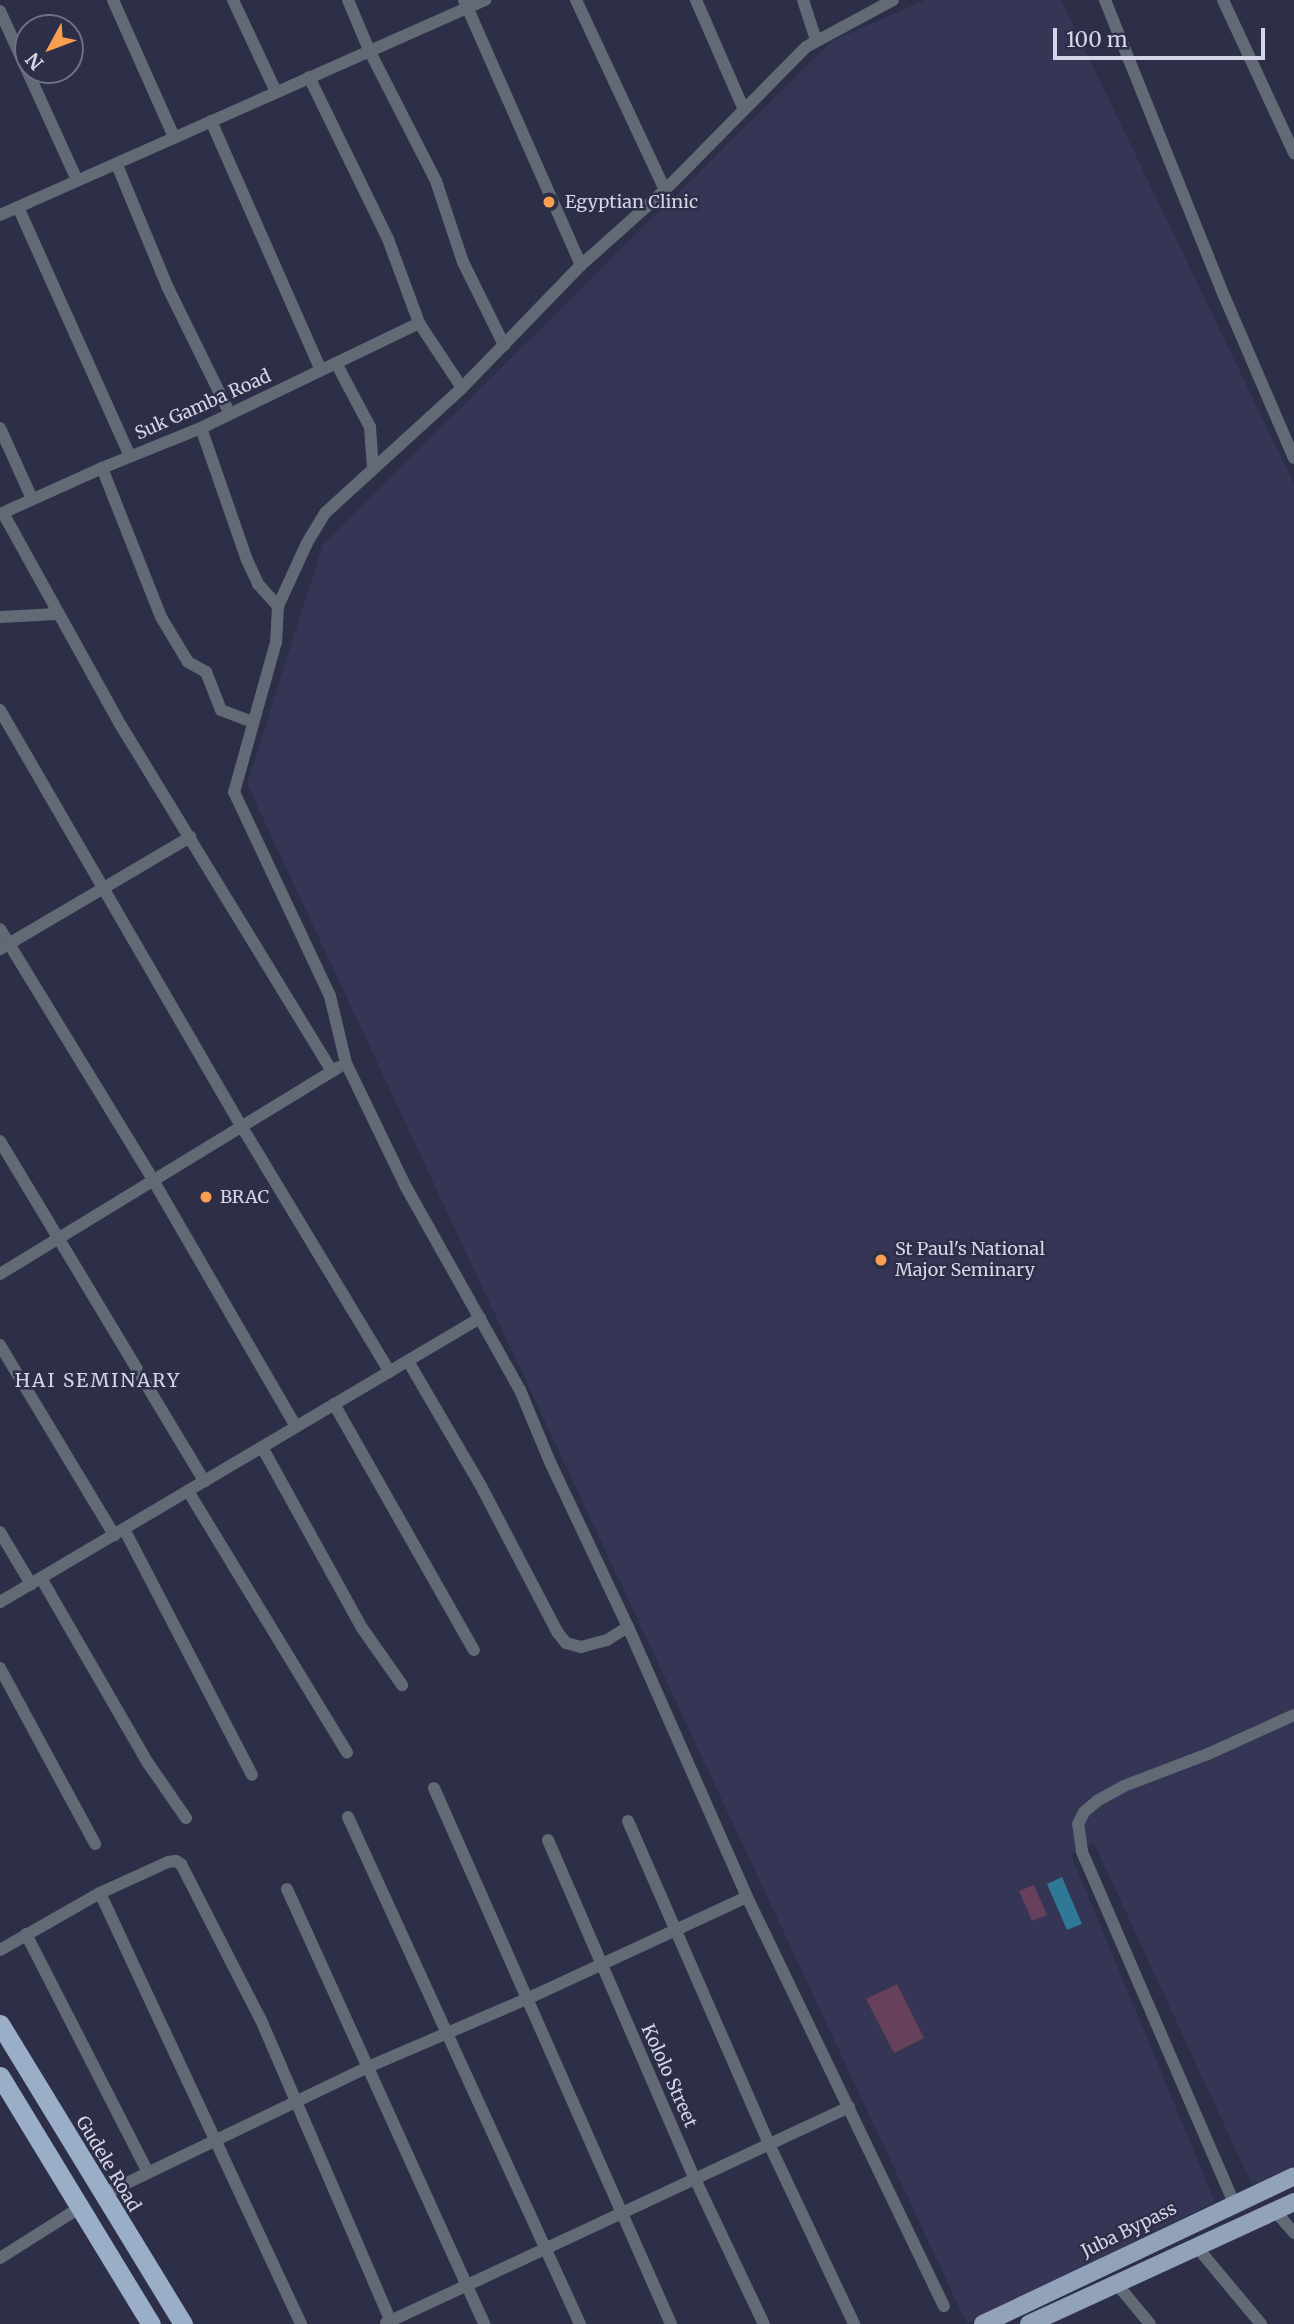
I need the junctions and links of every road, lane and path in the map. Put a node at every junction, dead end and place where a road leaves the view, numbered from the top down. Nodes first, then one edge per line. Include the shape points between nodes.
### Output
1 (113, 0) edge
2 (233, 0) edge
3 (348, 0) edge
4 (485, 0) edge
5 (576, 0) edge
6 (696, 0) edge
7 (803, 0) edge
8 (893, 0) edge
9 (1105, 0) edge
10 (1223, 0) edge
11 (466, 4) edge
12 (0, 11) edge
13 (816, 40) junction
14 (369, 50) junction
15 (309, 78) junction
16 (276, 92) junction
17 (744, 110) junction
18 (211, 121) junction
19 (174, 137) junction
20 (1294, 153) edge
21 (117, 166) junction
22 (77, 180) junction
23 (665, 190) junction
24 (18, 207) junction
25 (0, 215) edge
26 (581, 265) junction
27 (419, 323) junction
28 (504, 345) junction
29 (336, 363) junction
30 (321, 369) junction
31 (462, 388) junction
32 (230, 414) junction
33 (0, 428) edge
34 (201, 429) junction
35 (130, 456) junction
36 (1294, 458) edge
37 (102, 468) junction
38 (373, 469) junction
39 (32, 499) junction
40 (1, 514) edge
41 (278, 606) junction
42 (57, 614) junction
43 (0, 618) edge
44 (0, 710) edge
45 (253, 722) junction
46 (190, 837) junction
47 (102, 887) junction
48 (0, 929) edge
49 (4, 946) edge
50 (345, 1063) junction
51 (332, 1071) junction
52 (242, 1127) junction
53 (0, 1141) edge
54 (153, 1180) junction
55 (58, 1238) junction
56 (0, 1274) edge
57 (480, 1318) junction
58 (0, 1345) edge
59 (408, 1361) junction
60 (390, 1372) junction
61 (334, 1404) junction
62 (296, 1427) junction
63 (262, 1447) junction
64 (204, 1481) junction
65 (188, 1491) junction
66 (0, 1532) edge
67 (119, 1532) junction
68 (36, 1581) junction
69 (0, 1602) edge
70 (628, 1627) junction
71 (474, 1650) dead end
72 (0, 1668) edge
73 (402, 1685) dead end
74 (1294, 1715) edge
75 (347, 1752) dead end
76 (253, 1775) dead end
77 (434, 1788) dead end
78 (348, 1817) dead end
79 (186, 1818) dead end
80 (628, 1821) dead end
81 (548, 1840) dead end
82 (95, 1844) dead end
83 (286, 1889) dead end
84 (100, 1894) junction
85 (747, 1897) junction
86 (674, 1932) junction
87 (26, 1934) junction
88 (0, 1950) edge
89 (602, 1965) junction
90 (528, 1998) junction
91 (0, 2024) edge
92 (446, 2035) junction
93 (368, 2067) junction
94 (0, 2076) edge
95 (296, 2104) junction
96 (849, 2107) junction
97 (215, 2139) junction
98 (769, 2144) junction
99 (148, 2172) junction
100 (1294, 2176) edge
101 (695, 2179) junction
102 (102, 2195) junction
103 (1294, 2202) edge
104 (1234, 2203) junction
105 (79, 2208) junction
106 (1275, 2211) junction
107 (622, 2213) junction
108 (1294, 2233) edge
109 (1196, 2246) junction
110 (545, 2249) junction
111 (0, 2258) edge
112 (1116, 2283) junction
113 (466, 2286) junction
114 (944, 2306) dead end
115 (1051, 2319) edge
116 (146, 2323) edge
117 (389, 2323) edge
118 (183, 2324) edge
119 (301, 2324) edge
120 (484, 2324) edge
121 (580, 2324) edge
122 (671, 2324) edge
123 (764, 2324) edge
124 (854, 2324) edge
125 (983, 2324) edge
126 (1029, 2324) edge
127 (1150, 2324) edge
128 (1261, 2324) edge

1 - 19 street
2 - 16 street
3 - 14 street
4 - 11 street
5 - 23 street
6 - 17 street
7 - 13 street
8 - 13 street
9 - 36 street
10 - 20 street
11 - 14 street
11 - 26 street
12 - 22 street
13 - 17 street
14 - 15 street
14 - 28 street via 436,181 463,262
15 - 16 street
15 - 27 street via 388,239
16 - 18 street
17 - 23 street
18 - 19 street
18 - 30 street
19 - 21 street
21 - 22 street
21 - 32 street via 168,288
22 - 24 street
23 - 26 street
24 - 25 street
24 - 35 street
26 - 28 street
27 - 29 street, Suk Gamba Road
27 - 31 street
28 - 31 street
29 - 30 street, Suk Gamba Road
29 - 38 street via 370,427
30 - 32 street, Suk Gamba Road
31 - 38 street
32 - 34 street, Suk Gamba Road
33 - 39 street
34 - 35 street, Suk Gamba Road
34 - 41 street via 247,560 258,584
35 - 37 street, Suk Gamba Road
37 - 39 street, Suk Gamba Road
37 - 45 street via 161,617 188,662 206,673 221,710
38 - 41 street via 325,513
39 - 40 street, Suk Gamba Road
40 - 42 street
41 - 45 street via 276,642
42 - 43 street
42 - 46 street
44 - 47 street
45 - 50 street via 234,792 331,996
46 - 47 street
46 - 51 street
47 - 49 street
47 - 52 street
48 - 49 street
49 - 54 street
50 - 51 street
50 - 57 street via 406,1187
51 - 52 street
52 - 54 street
52 - 60 street
53 - 55 street
54 - 55 street
54 - 62 street
55 - 56 street
55 - 64 street
57 - 59 street
57 - 70 street via 520,1390
58 - 67 street
59 - 60 street
59 - 70 street via 566,1643 582,1647 607,1640
60 - 61 street
61 - 62 street
61 - 71 street
62 - 63 street
63 - 64 street
63 - 73 street via 362,1628
64 - 65 street
65 - 67 street
65 - 75 street
66 - 68 street
67 - 68 street
67 - 76 street
68 - 69 street
68 - 79 street
70 - 85 street
72 - 82 street
74 - 104 street via 1124,1786 1097,1801 1078,1824 1082,1851
77 - 90 street
78 - 92 street
80 - 86 street
81 - 89 street, Kololo Street
83 - 93 street
84 - 87 street
84 - 95 street via 167,1862 181,1864 261,2020
84 - 97 street
85 - 86 street
85 - 96 street
86 - 89 street
86 - 98 street
87 - 88 street
87 - 99 street
89 - 90 street
89 - 101 street, Kololo Street
90 - 92 street
90 - 107 street
91 - 102 highway, Gudele Road
92 - 93 street
92 - 110 street
93 - 95 street
93 - 113 street
94 - 105 highway
95 - 97 street
95 - 117 street
96 - 98 street
96 - 114 street
97 - 99 street
97 - 119 street
98 - 101 street
98 - 124 street
99 - 102 street
100 - 104 main road, Juba Bypass
101 - 107 street
101 - 123 street, Kololo Street
102 - 118 highway, Gudele Road
103 - 106 main road
104 - 125 main road, Juba Bypass
105 - 111 street
105 - 116 highway
106 - 108 street
106 - 109 main road
107 - 110 street
107 - 122 street
109 - 112 main road
109 - 128 street
110 - 113 street
110 - 121 street
112 - 115 main road
112 - 127 street
113 - 117 street
113 - 120 street
115 - 126 main road

